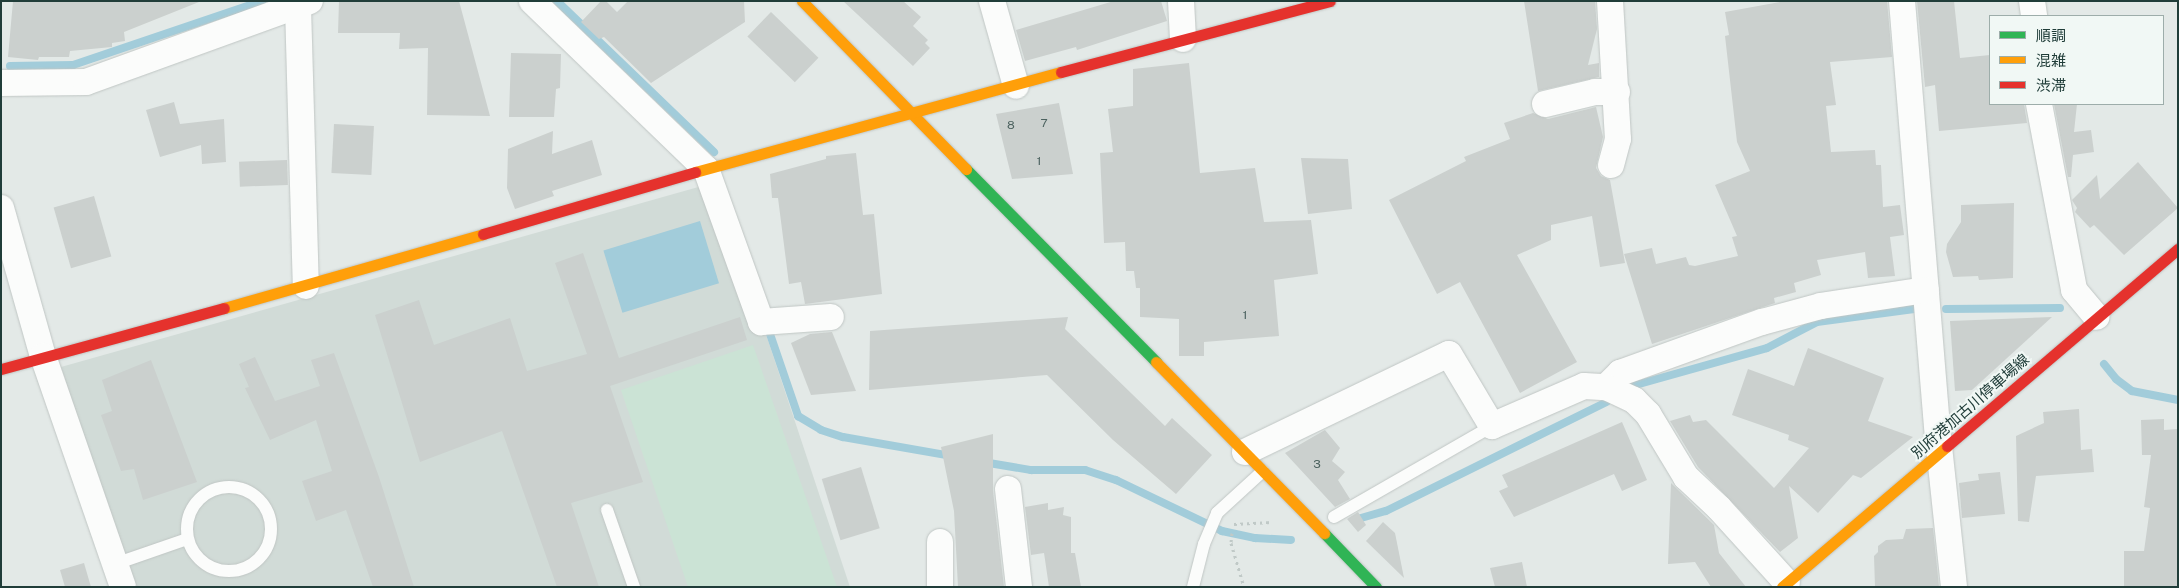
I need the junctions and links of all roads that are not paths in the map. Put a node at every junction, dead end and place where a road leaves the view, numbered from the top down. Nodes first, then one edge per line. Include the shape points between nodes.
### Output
1 (532, 1) edge
2 (802, 1) edge
3 (992, 1) edge
4 (1181, 1) edge
5 (1330, 1) edge
6 (1610, 1) edge
7 (1902, 1) edge
8 (2032, 1) edge
9 (300, 3) edge
10 (2034, 15) edge
11 (1182, 39) junction
12 (1, 83) edge
13 (1016, 86) junction
14 (1617, 92) junction
15 (1545, 104) dead end
16 (2039, 105) edge
17 (913, 114) junction
18 (1611, 165) dead end
19 (706, 169) junction
20 (1, 208) edge
21 (2178, 249) edge
22 (306, 286) junction
23 (1926, 290) junction
24 (831, 317) dead end
25 (2097, 318) junction
26 (43, 356) junction
27 (1, 369) edge
28 (1606, 387) junction
29 (1492, 426) junction
30 (1245, 452) junction
31 (1939, 452) junction
32 (1263, 471) junction
33 (1008, 489) dead end
34 (607, 510) dead end
35 (1334, 517) dead end
36 (187, 539) junction
37 (940, 542) dead end
38 (119, 575) edge
39 (1784, 585) edge
40 (634, 587) edge
41 (940, 587) edge
42 (1019, 587) edge
43 (1193, 587) edge
44 (1376, 587) edge
45 (1954, 587) edge

1 - 19 street
2 - 17 street
3 - 13 street
4 - 11 street
5 - 11 street
6 - 14 street
7 - 23 street
8 - 10 street
9 - 12 street via 86,82
9 - 22 street
11 - 13 street
13 - 17 street
14 - 15 street via 1596,92
14 - 18 street via 1618,139
16 - 25 street via 2074,290
17 - 19 street
17 - 30 street
19 - 22 street
19 - 24 street via 762,322
20 - 26 street
21 - 25 street, 別府港加古川停車場線
22 - 26 street
23 - 28 street via 1821,306 1762,322 1620,372
23 - 31 street
25 - 31 street, 別府港加古川停車場線
26 - 27 street
26 - 38 street
28 - 29 street via 1584,386
28 - 39 street via 1634,400 1648,414 1686,477 1719,508
29 - 30 street via 1449,354
29 - 35 lane
30 - 32 street
31 - 39 street, 別府港加古川停車場線
31 - 45 street
32 - 43 lane via 1217,513 1204,544
32 - 44 street
33 - 42 street
34 - 40 lane
36 - 36 lane via 190,510 199,498 223,487 250,492 268,512 271,525 266,551 245,569 231,572 216,570 193,553
36 - 38 lane
37 - 41 street

